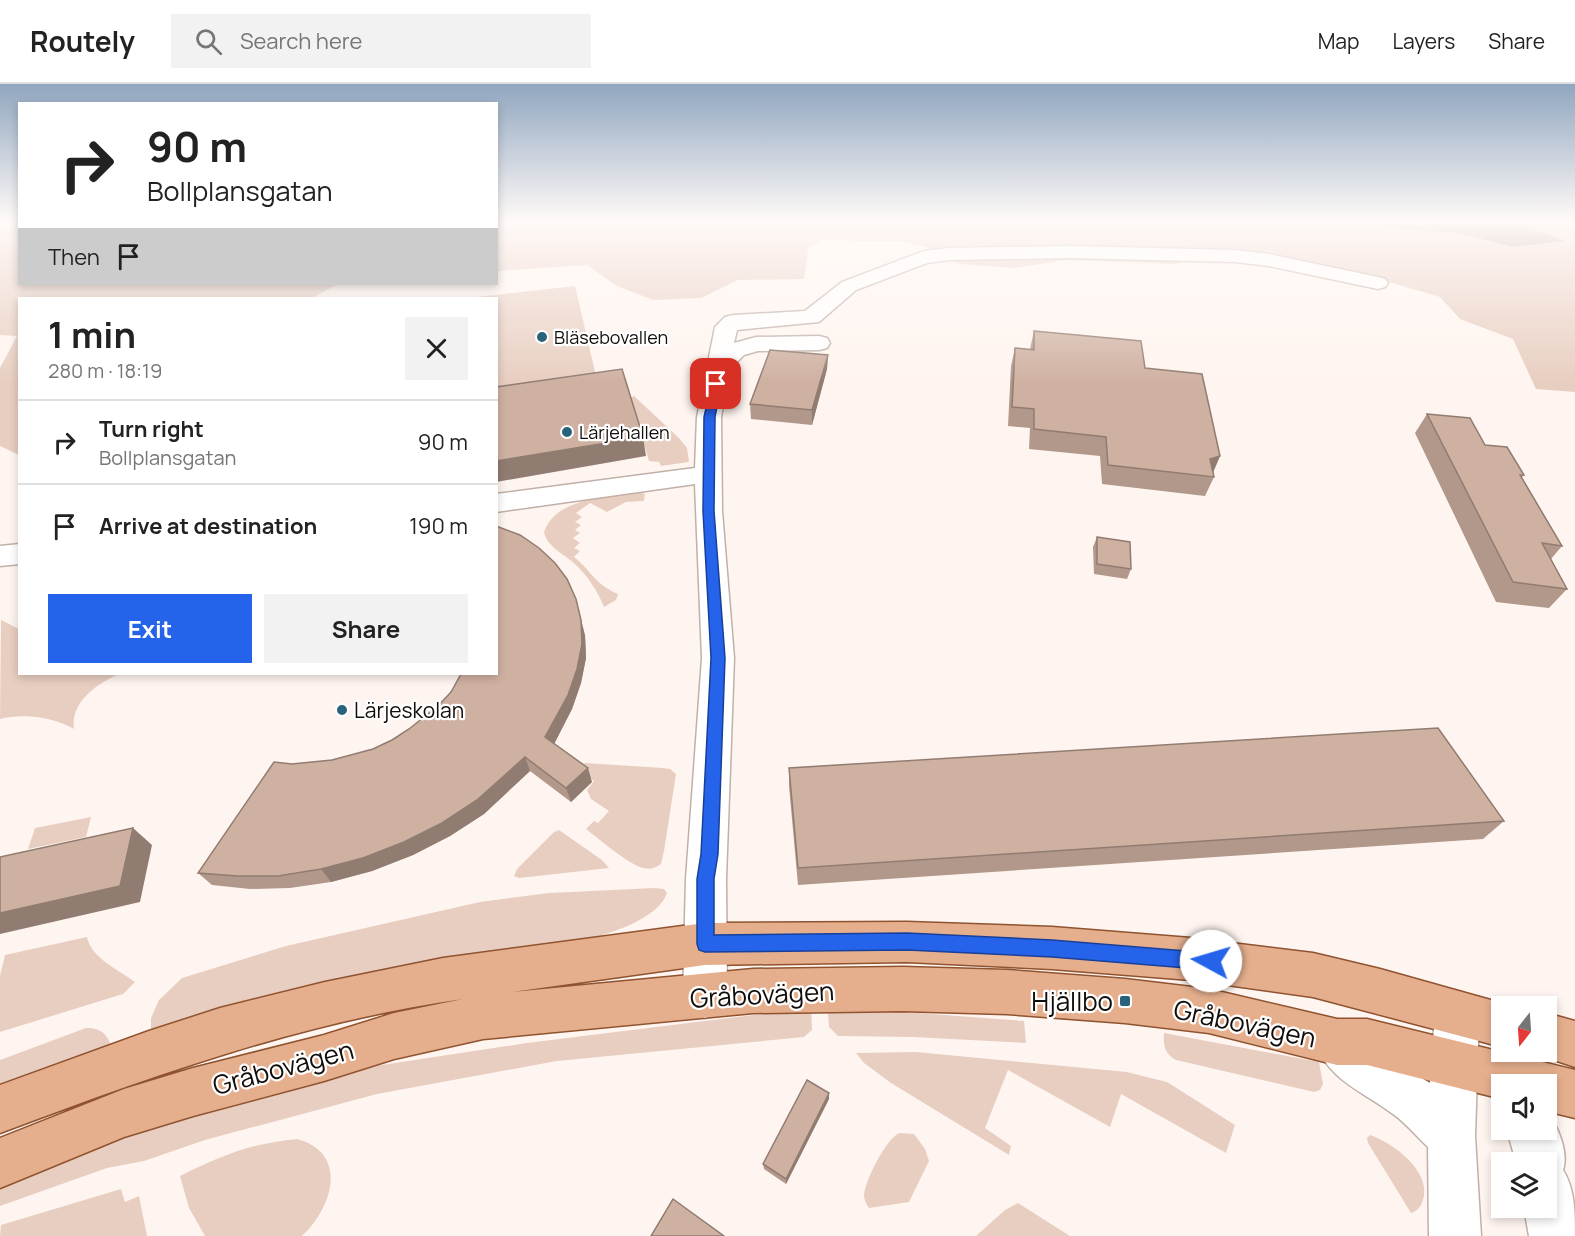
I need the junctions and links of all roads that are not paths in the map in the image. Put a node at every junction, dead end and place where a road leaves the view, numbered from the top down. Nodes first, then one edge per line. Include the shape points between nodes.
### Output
1 (876, 275) edge
2 (1339, 275) edge
3 (1378, 283) dead end
4 (819, 343) dead end
5 (719, 367) junction
6 (709, 474) junction
7 (498, 503) edge
8 (18, 554) edge
9 (0, 556) edge
10 (705, 944) junction
11 (705, 996) junction
12 (1457, 1014) junction
13 (1491, 1022) edge
14 (1557, 1039) edge
15 (1337, 1042) junction
16 (1575, 1044) edge
17 (1495, 1074) edge
18 (1491, 1075) edge
19 (1491, 1085) edge
20 (1557, 1090) edge
21 (1575, 1094) edge
22 (1575, 1099) edge
23 (0, 1108) edge
24 (1557, 1117) edge
25 (1451, 1136) junction
26 (0, 1163) edge
27 (1455, 1236) edge

1 - 5 street via 849,286 811,317 733,322 726,327
2 - 3 street
4 - 5 street via 756,344 736,350
5 - 6 street via 709,417
6 - 7 street
6 - 10 street via 718,658
8 - 9 street
10 - 11 street
10 - 12 main road via 907,942 1191,959 1314,975
10 - 23 main road via 443,980 325,1004 159,1050
11 - 15 main road, Gråbovägen via 753,991 903,989 1030,994 1209,1011
11 - 26 main road, Gråbovägen via 483,1017 394,1036 124,1113
12 - 13 main road
12 - 17 street
14 - 16 main road
15 - 18 main road, Gråbovägen via 1367,1042
15 - 25 street via 1358,1065 1411,1098
19 - 25 street
20 - 21 main road
22 - 24 street
25 - 27 street

